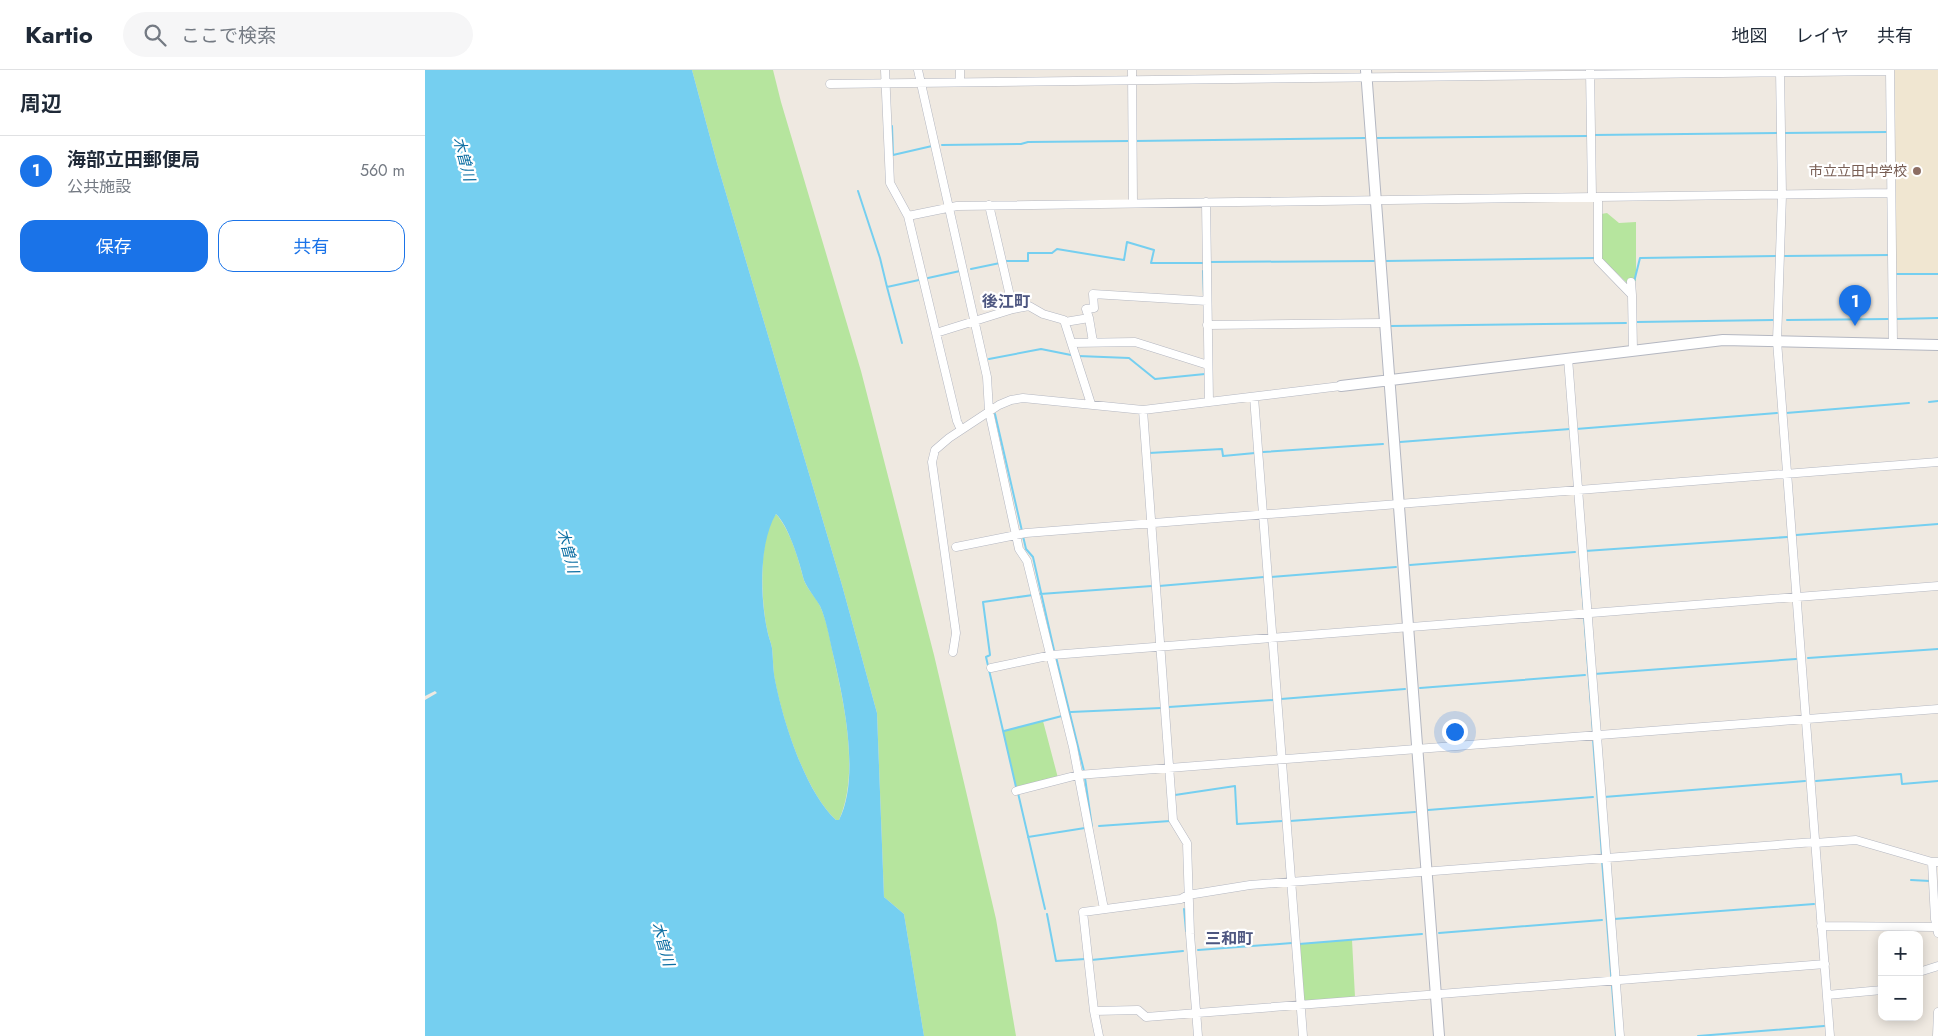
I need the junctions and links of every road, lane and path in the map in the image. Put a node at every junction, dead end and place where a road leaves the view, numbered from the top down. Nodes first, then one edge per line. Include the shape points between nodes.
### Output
1 (885, 70) edge
2 (918, 70) edge
3 (960, 70) edge
4 (1132, 70) edge
5 (1890, 70) edge
6 (1781, 71) edge
7 (1590, 72) edge
8 (1366, 74) edge
9 (1132, 80) junction
10 (960, 82) junction
11 (886, 83) junction
12 (921, 83) junction
13 (830, 84) dead end
14 (1891, 193) junction
15 (1781, 195) junction
16 (1595, 197) junction
17 (1375, 199) junction
18 (1133, 202) junction
19 (1205, 202) junction
20 (989, 205) junction
21 (948, 207) junction
22 (908, 216) junction
23 (1631, 282) dead end
24 (1632, 295) junction
25 (1207, 301) junction
26 (1013, 309) junction
27 (1089, 318) junction
28 (974, 320) junction
29 (1065, 322) junction
30 (1384, 323) junction
31 (1207, 325) junction
32 (936, 334) junction
33 (1777, 341) junction
34 (1093, 342) junction
35 (1072, 343) junction
36 (1893, 344) junction
37 (1938, 346) edge
38 (1633, 351) junction
39 (1568, 358) junction
40 (1208, 365) junction
41 (1388, 382) junction
42 (1341, 386) joint
43 (1253, 397) junction
44 (1209, 402) junction
45 (1091, 404) junction
46 (1143, 410) junction
47 (989, 411) junction
48 (961, 430) junction
49 (1938, 462) edge
50 (1787, 474) junction
51 (1577, 491) junction
52 (1398, 505) junction
53 (1263, 515) junction
54 (1152, 523) junction
55 (1019, 534) junction
56 (956, 547) dead end
57 (1938, 586) edge
58 (1796, 598) junction
59 (1585, 613) junction
60 (1407, 627) junction
61 (1273, 637) junction
62 (1161, 647) junction
63 (953, 652) dead end
64 (1049, 655) junction
65 (991, 668) dead end
66 (1938, 709) edge
67 (1806, 719) junction
68 (1596, 735) junction
69 (1417, 750) junction
70 (1281, 760) junction
71 (1170, 768) junction
72 (1078, 775) junction
73 (1016, 790) dead end
74 (1815, 842) junction
75 (1606, 858) junction
76 (1935, 862) edge
77 (1426, 872) junction
78 (1291, 882) junction
79 (1188, 895) junction
80 (1104, 909) junction
81 (1821, 926) junction
82 (1937, 930) edge
83 (1825, 964) junction
84 (1938, 966) edge
85 (1923, 971) edge
86 (1613, 981) junction
87 (1878, 990) edge
88 (1436, 995) junction
89 (1827, 995) junction
90 (1301, 1005) junction
91 (1094, 1012) junction
92 (1938, 1012) edge
93 (1197, 1013) junction
94 (1099, 1036) edge
95 (1198, 1036) edge
96 (1303, 1036) edge
97 (1439, 1036) edge
98 (1620, 1036) edge
99 (1830, 1036) edge
100 (1937, 1036) edge

1 - 11 street
2 - 12 street
3 - 10 street
4 - 9 street
5 - 6 street
5 - 14 street
6 - 7 street
6 - 15 street
7 - 8 street
7 - 16 street
8 - 9 street
8 - 17 street
9 - 10 street
9 - 18 street
10 - 12 street
11 - 12 street
11 - 13 street
11 - 22 street via 890,183
12 - 21 street
14 - 15 street
14 - 36 street
15 - 16 street
15 - 33 street
16 - 17 street
16 - 24 street via 1599,260
17 - 19 street
17 - 30 street
18 - 19 street
18 - 20 street
19 - 25 street
20 - 21 street
20 - 26 street
21 - 22 street
21 - 28 street
22 - 32 street
23 - 24 street
24 - 38 street
25 - 27 street via 1093,294 1094,308 1086,309
25 - 31 street
26 - 28 street
26 - 29 street via 1029,306
27 - 29 street
27 - 34 street
28 - 32 street
28 - 47 street via 987,378
29 - 35 street
30 - 31 street
30 - 41 street
31 - 40 street
32 - 48 street
33 - 36 street
33 - 38 street via 1723,340
33 - 50 street
34 - 35 street
34 - 40 street via 1135,342
35 - 45 street
36 - 37 street
38 - 39 street
39 - 41 street
39 - 51 street
40 - 44 street
41 - 42 street
41 - 52 street
42 - 43 street
43 - 44 street
43 - 53 street
44 - 46 street
45 - 46 street
45 - 47 street via 1023,398
46 - 54 street
47 - 48 street
47 - 55 street
48 - 63 street via 935,450 932,462 956,633
49 - 50 street
50 - 51 street
50 - 58 street
51 - 52 street
51 - 59 street
52 - 53 street
52 - 60 street
53 - 54 street
53 - 61 street
54 - 55 street
54 - 62 street
55 - 56 street
55 - 64 street via 1019,549 1027,561
57 - 58 street
58 - 59 street
58 - 67 street
59 - 60 street
59 - 68 street
60 - 61 street
60 - 69 street
61 - 62 street
61 - 70 street
62 - 64 street
62 - 71 street
64 - 65 street
64 - 72 street
66 - 67 street
67 - 68 street
67 - 74 street
68 - 69 street
68 - 75 street
69 - 70 street
69 - 77 street
70 - 71 street
70 - 78 street
71 - 72 street
71 - 79 street via 1173,820 1187,843
72 - 73 street
72 - 80 street
74 - 75 street
74 - 76 street via 1857,840
74 - 81 street
75 - 77 street
75 - 86 street
76 - 82 street
77 - 78 street
77 - 88 street
78 - 79 street
78 - 90 street
79 - 80 street via 1181,899
79 - 93 street
80 - 91 street via 1083,912
81 - 82 street
81 - 83 street
83 - 86 street
83 - 89 street
84 - 85 street
86 - 88 street
86 - 98 street
87 - 89 street
88 - 90 street
88 - 97 street
89 - 99 street
90 - 93 street
90 - 96 street
91 - 93 street via 1138,1010 1146,1017
91 - 94 street
92 - 100 street
93 - 95 street

